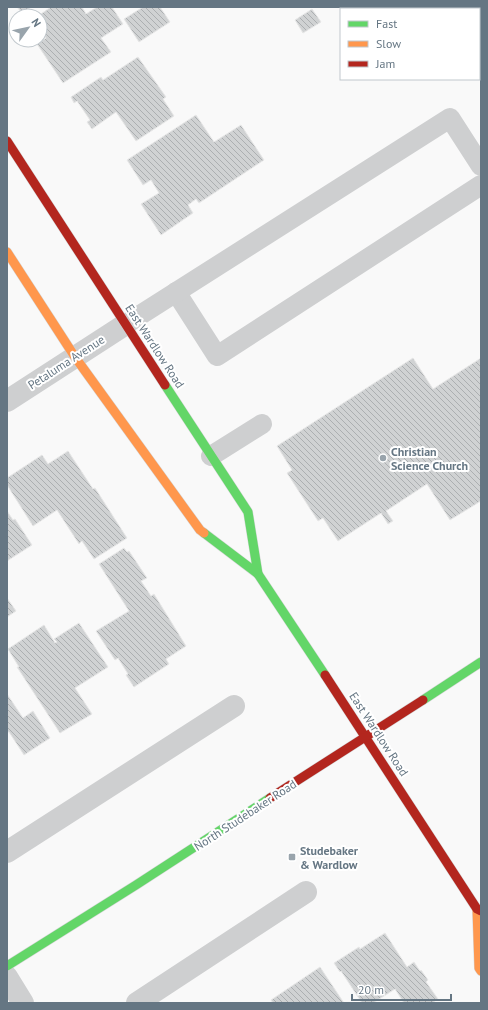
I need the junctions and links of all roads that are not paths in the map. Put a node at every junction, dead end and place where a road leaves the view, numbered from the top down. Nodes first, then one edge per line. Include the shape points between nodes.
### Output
1 (7, 141) edge
2 (481, 166) edge
3 (481, 185) edge
4 (7, 252) edge
5 (176, 292) junction
6 (126, 324) junction
7 (75, 357) junction
8 (7, 401) edge
9 (262, 424) dead end
10 (211, 456) junction
11 (258, 574) junction
12 (481, 662) edge
13 (234, 706) dead end
14 (366, 736) junction
15 (7, 852) edge
16 (306, 892) dead end
17 (479, 910) edge
18 (7, 966) edge
19 (481, 971) edge
20 (7, 977) edge
21 (23, 1003) edge
22 (137, 1003) edge

1 - 6 main road, East Wardlow Road
2 - 5 lane via 450,118
3 - 5 lane via 217,356
4 - 7 main road, East Wardlow Road
5 - 6 lane
6 - 7 street, Petaluma Avenue
6 - 10 main road, East Wardlow Road
7 - 8 street, Petaluma Avenue
7 - 11 main road, East Wardlow Road via 200,530
9 - 10 lane
10 - 11 main road, East Wardlow Road via 248,512
11 - 14 main road, East Wardlow Road
12 - 14 main road, North Studebaker Road
13 - 15 street
14 - 17 main road, East Wardlow Road
14 - 18 main road, North Studebaker Road
16 - 22 street
17 - 19 main road, East Wardlow Road
20 - 21 street

